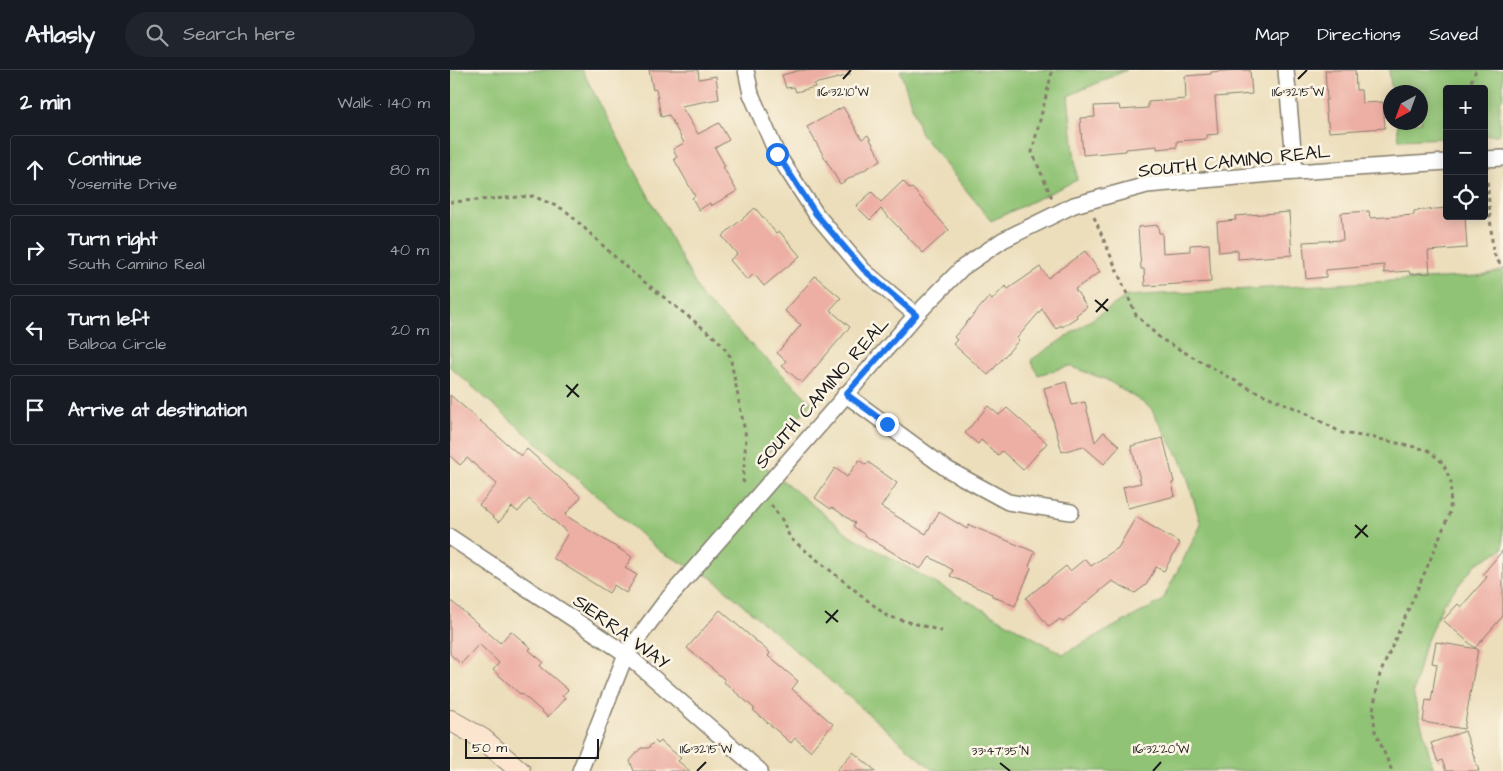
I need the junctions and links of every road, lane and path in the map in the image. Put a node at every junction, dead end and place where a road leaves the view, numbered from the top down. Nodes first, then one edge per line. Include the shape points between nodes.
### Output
1 (746, 70) edge
2 (1286, 70) edge
3 (1476, 70) edge
4 (1052, 72) dead end
5 (1470, 85) edge
6 (1503, 158) edge
7 (1488, 160) edge
8 (1443, 162) edge
9 (1295, 172) junction
10 (1488, 191) edge
11 (450, 202) edge
12 (1074, 205) junction
13 (1503, 267) edge
14 (916, 315) junction
15 (846, 394) junction
16 (758, 495) junction
17 (1070, 512) dead end
18 (450, 537) edge
19 (942, 631) dead end
20 (626, 654) junction
21 (450, 720) edge
22 (520, 771) edge
23 (580, 771) edge
24 (760, 771) edge
25 (1392, 771) edge

1 - 14 street via 752,94 777,154 816,214 864,270
2 - 9 street
3 - 5 path
4 - 12 path via 1032,152 1051,198
6 - 7 street
8 - 9 street, SOUTH CAMINO REAL
9 - 12 street, SOUTH CAMINO REAL via 1148,185
10 - 13 path via 1493,252
11 - 16 path via 533,196 565,210 628,269 718,340 730,356 746,437 743,481
12 - 14 street, SOUTH CAMINO REAL via 1003,240 962,268
12 - 25 path via 1096,218 1136,315 1161,339 1246,387 1304,412 1342,433 1428,450 1443,464 1451,482 1450,512 1380,674 1373,710 1375,731
14 - 15 street, SOUTH CAMINO REAL
15 - 16 street, SOUTH CAMINO REAL
15 - 17 street via 948,469 1008,502
16 - 19 path via 773,506 784,521 790,538 887,616
16 - 20 street, SOUTH CAMINO REAL via 665,602
18 - 20 street, SIERRA WAY
20 - 23 street, SOUTH CAMINO REAL
20 - 24 street, SIERRA WAY
21 - 22 street via 483,739

